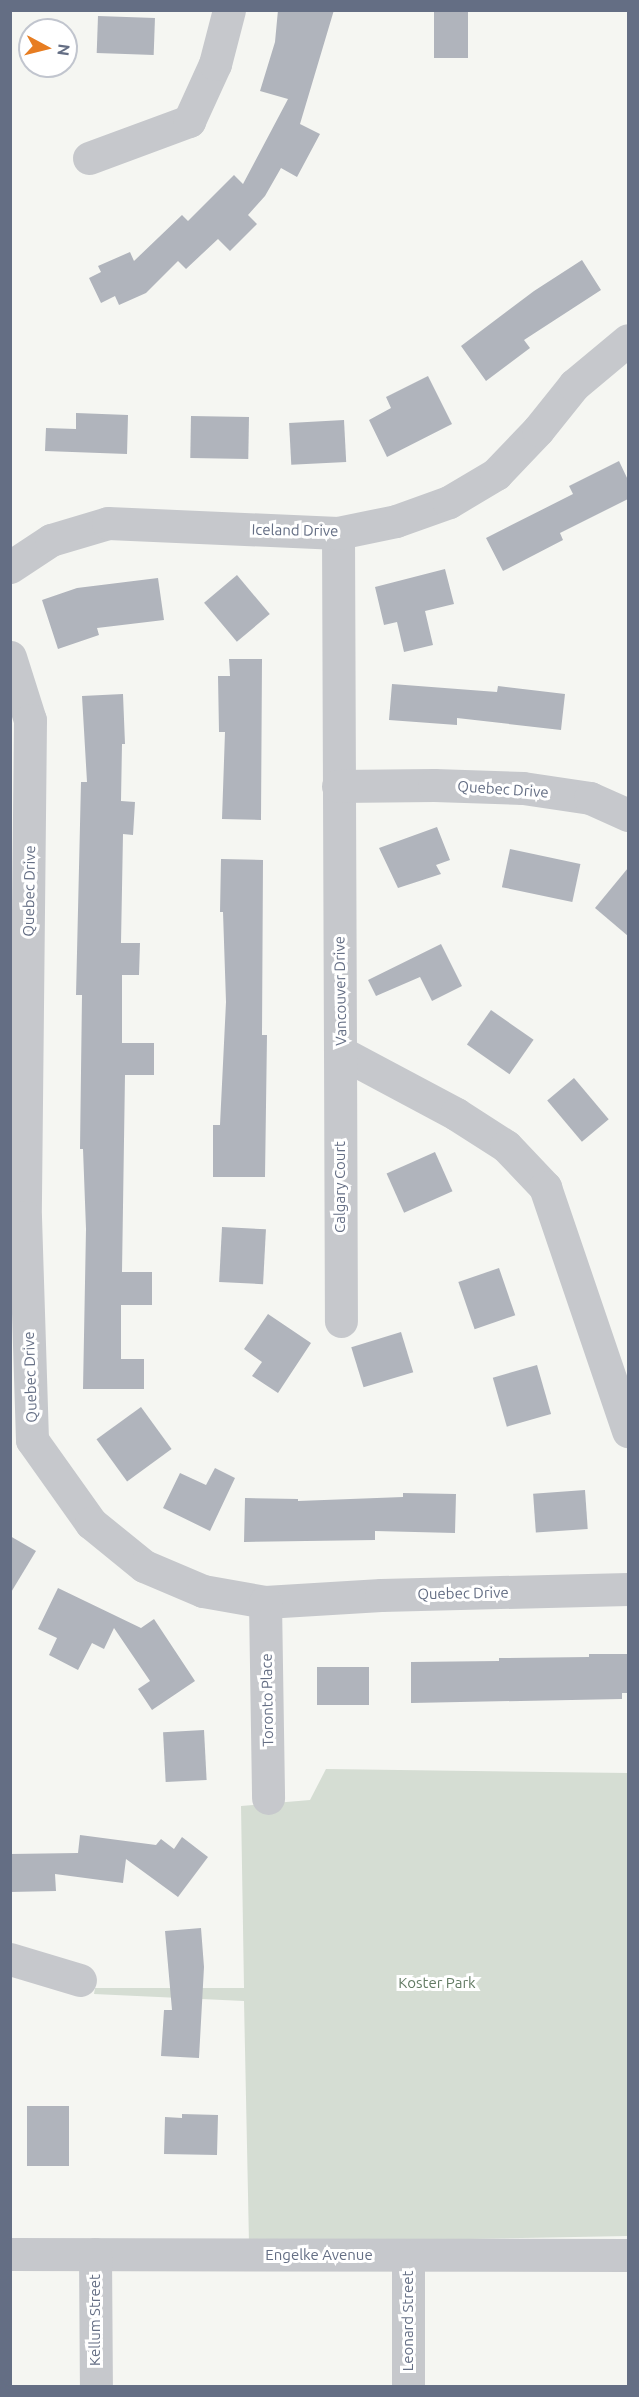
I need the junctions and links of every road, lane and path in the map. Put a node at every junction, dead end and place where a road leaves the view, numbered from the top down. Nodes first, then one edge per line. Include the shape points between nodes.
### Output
1 (229, 10) edge
2 (89, 158) dead end
3 (628, 340) edge
4 (338, 533) junction
5 (10, 567) edge
6 (10, 657) edge
7 (338, 786) junction
8 (628, 815) edge
9 (340, 1052) junction
10 (341, 1321) dead end
11 (628, 1431) edge
12 (21, 1440) edge
13 (628, 1589) edge
14 (265, 1602) junction
15 (268, 1798) dead end
16 (10, 1959) edge
17 (80, 1980) dead end
18 (10, 2254) edge
19 (95, 2254) junction
20 (628, 2255) edge
21 (408, 2256) junction
22 (96, 2386) edge
23 (408, 2386) edge

1 - 2 street via 215,64 189,121
3 - 4 street, Iceland Drive via 574,385 496,474 450,502 396,521
4 - 5 street, Iceland Drive via 108,523 51,540
4 - 7 street, Vancouver Drive
6 - 12 street, Quebec Drive via 30,720
7 - 8 street, Quebec Drive via 523,788 590,798
7 - 9 street, Vancouver Drive
9 - 10 street, Calgary Court
9 - 11 street, Vancouver Drive via 456,1114 506,1146 544,1187
12 - 14 street, Quebec Drive via 91,1523 144,1566 203,1591
13 - 14 street, Quebec Drive
14 - 15 street, Toronto Place
16 - 17 street
18 - 19 street, Engelke Avenue
19 - 21 street, Engelke Avenue
19 - 22 street, Kellum Street
20 - 21 street, Engelke Avenue
21 - 23 street, Leonard Street

